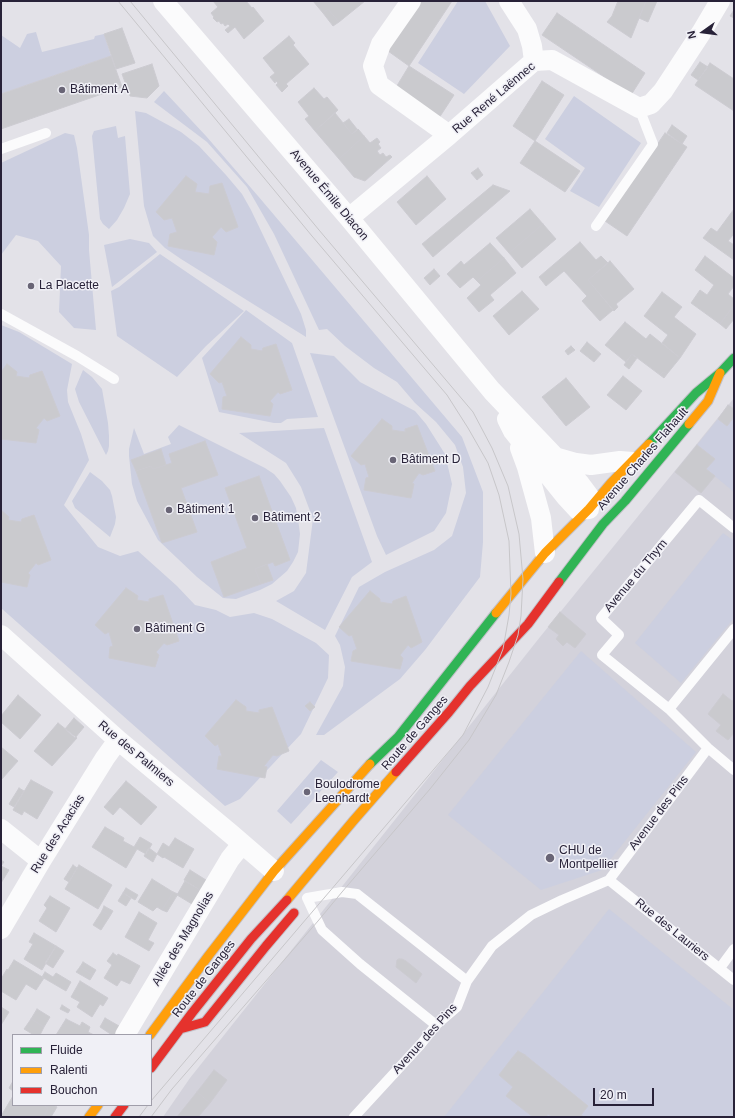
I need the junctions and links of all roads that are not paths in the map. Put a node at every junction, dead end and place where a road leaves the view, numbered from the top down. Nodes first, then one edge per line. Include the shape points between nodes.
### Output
1 (163, 1) edge
2 (411, 1) edge
3 (509, 1) edge
4 (720, 1) edge
5 (534, 61) junction
6 (639, 108) junction
7 (46, 133) dead end
8 (449, 135) junction
9 (1, 149) edge
10 (349, 218) junction
11 (596, 226) dead end
12 (1, 314) edge
13 (734, 358) edge
14 (720, 372) junction
15 (114, 379) dead end
16 (492, 391) junction
17 (513, 431) junction
18 (556, 456) junction
19 (632, 462) junction
20 (596, 516) junction
21 (734, 528) edge
22 (546, 553) junction
23 (734, 629) edge
24 (1, 635) edge
25 (669, 709) junction
26 (398, 737) junction
27 (118, 740) junction
28 (708, 748) junction
29 (381, 766) dead end
30 (734, 770) edge
31 (1, 829) edge
32 (242, 844) junction
33 (41, 861) junction
34 (280, 876) junction
35 (610, 880) junction
36 (297, 889) junction
37 (303, 903) junction
38 (1, 929) edge
39 (734, 949) edge
40 (720, 968) junction
41 (734, 980) edge
42 (467, 981) junction
43 (436, 1025) junction
44 (180, 1029) junction
45 (126, 1034) edge
46 (151, 1034) edge
47 (152, 1067) edge
48 (97, 1106) edge
49 (123, 1106) edge
50 (89, 1117) edge
51 (115, 1117) edge
52 (354, 1117) edge

1 - 10 street, Avenue Émile Diacon
2 - 8 street via 381,44 372,66 379,85
3 - 5 street via 527,29
4 - 6 street via 663,91 651,104
5 - 6 street, Rue René Laënnec via 552,60
5 - 8 street, Rue René Laënnec
6 - 11 lane via 653,144
7 - 9 lane
8 - 10 street, Rue René Laënnec
10 - 16 street, Avenue Émile Diacon
12 - 15 lane
13 - 14 main road, Avenue Charles Flahault
14 - 19 main road, Avenue Charles Flahault via 696,393
14 - 20 main road, Avenue Charles Flahault via 708,401 625,501
16 - 17 street, Avenue Émile Diacon
16 - 18 street, Avenue Émile Diacon
17 - 20 street, Avenue Émile Diacon via 578,510
17 - 22 street, Avenue Émile Diacon via 539,509
18 - 19 street, Avenue Émile Diacon via 576,463
18 - 20 street, Avenue Émile Diacon via 589,496
19 - 20 main road, Avenue Charles Flahault via 611,483
20 - 22 main road, Route de Ganges
20 - 36 main road, Route de Ganges via 591,539 528,624 470,686
21 - 25 lane, Avenue du Thym via 699,500 601,618 619,634 602,655
22 - 26 main road, Route de Ganges
23 - 25 lane
24 - 27 street, Rue des Palmiers
25 - 28 lane, Avenue du Thym
26 - 29 main road
26 - 34 main road, Route de Ganges via 374,759 300,843
27 - 32 street, Rue des Palmiers
27 - 33 street, Rue des Acacias
28 - 30 lane, Avenue du Thym
28 - 35 lane, Avenue des Pins
31 - 33 street
32 - 34 street, Rue des Palmiers
32 - 45 street, Allée des Magnolias via 230,859
33 - 38 street, Rue des Acacias
34 - 36 main road
34 - 46 main road, Route de Ganges via 209,955
35 - 40 lane, Rue des Lauriers
35 - 42 lane, Avenue des Pins via 531,915 492,946
36 - 37 main road
36 - 44 main road, Route de Ganges via 251,939
37 - 42 lane via 342,892 357,894
37 - 43 lane via 322,930
37 - 44 main road via 205,1022
39 - 40 lane
40 - 41 lane, Rue des Lauriers
42 - 43 lane, Avenue des Pins via 457,1007
43 - 52 lane, Avenue des Pins
44 - 47 main road, Route de Ganges
48 - 50 main road
49 - 51 main road

